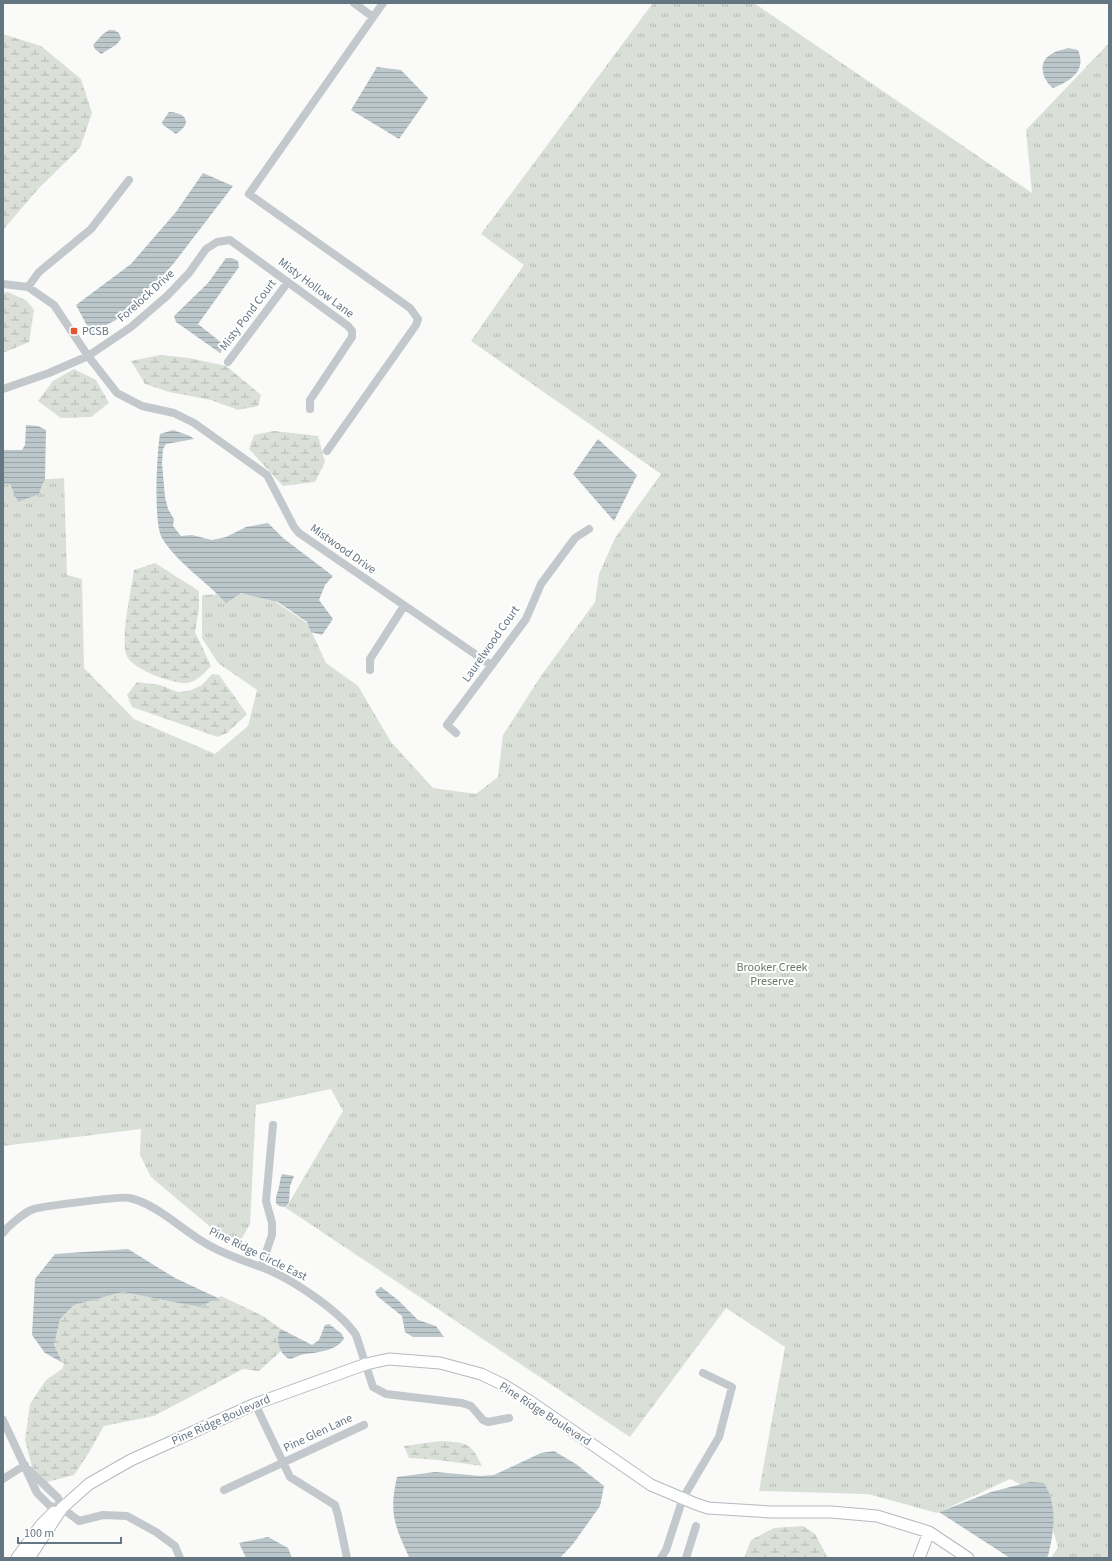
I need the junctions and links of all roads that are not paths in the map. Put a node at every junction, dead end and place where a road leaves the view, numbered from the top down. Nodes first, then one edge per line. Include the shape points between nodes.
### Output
1 (354, 3) edge
2 (383, 3) edge
3 (373, 17) junction
4 (129, 180) dead end
5 (230, 240) joint
6 (288, 282) junction
7 (3, 284) edge
8 (28, 287) junction
9 (88, 356) junction
10 (228, 362) dead end
11 (3, 389) edge
12 (310, 409) dead end
13 (327, 451) dead end
14 (589, 530) dead end
15 (404, 606) junction
16 (491, 665) junction
17 (370, 670) dead end
18 (456, 734) dead end
19 (273, 1125) dead end
20 (3, 1232) edge
21 (261, 1267) junction
22 (366, 1364) junction
23 (703, 1373) dead end
24 (255, 1404) junction
25 (509, 1418) dead end
26 (3, 1420) edge
27 (364, 1425) dead end
28 (282, 1462) junction
29 (25, 1465) junction
30 (3, 1479) edge
31 (224, 1490) dead end
32 (683, 1498) junction
33 (62, 1508) junction
34 (696, 1526) dead end
35 (929, 1532) junction
36 (17, 1558) edge
37 (29, 1558) edge
38 (180, 1558) edge
39 (347, 1558) edge
40 (661, 1558) edge
41 (686, 1558) edge
42 (919, 1558) edge
43 (968, 1558) edge

1 - 3 street
2 - 3 street
3 - 13 street via 249,194 410,308 418,319
4 - 8 street via 91,229 39,272
5 - 6 street, Misty Hollow Lane
5 - 9 street, Forelock Drive via 217,242 206,249 189,273 167,296 131,327
6 - 10 street, Misty Pond Court
6 - 12 street, Misty Hollow Lane via 352,331 352,337 310,400
7 - 8 street
8 - 9 street, Mistwood Drive via 54,305
9 - 11 street, Forelock Drive
9 - 15 street, Mistwood Drive via 117,393 142,406 174,413 194,423 267,475 299,533
14 - 16 street, Laurelwood Court via 575,538 541,584 526,619
15 - 16 street, Mistwood Drive
15 - 17 street via 370,658
16 - 18 street, Laurelwood Court via 447,725
19 - 21 street via 266,1201 272,1223 272,1235
20 - 21 street, Pine Ridge Circle East via 32,1209 129,1198 152,1207 205,1243
21 - 22 street, Pine Ridge Circle East via 297,1285 351,1328
22 - 24 street, Pine Ridge Boulevard
22 - 25 street, Pine Ridge Circle East via 373,1387 386,1394 462,1403 471,1406 488,1422
22 - 32 street, Pine Ridge Boulevard via 389,1359 423,1360 481,1374 531,1402 646,1482
23 - 32 street via 732,1387 719,1437
24 - 28 street, Pine Glen Lane
24 - 33 street, Pine Ridge Boulevard via 131,1460 89,1484
26 - 29 street
27 - 28 street, Pine Glen Lane
28 - 31 street, Pine Glen Lane
28 - 39 street, Pine Glen Lane via 290,1477 335,1505
29 - 30 street
29 - 33 street via 37,1493 50,1506
32 - 35 street, Pine Ridge Boulevard via 708,1508 877,1516
32 - 40 street
33 - 36 street, Pine Ridge Boulevard via 40,1525
33 - 37 street, Pine Ridge Boulevard
33 - 38 street via 79,1521 103,1515 127,1516 175,1546
34 - 41 street
35 - 42 street
35 - 43 street, Pine Ridge Boulevard

